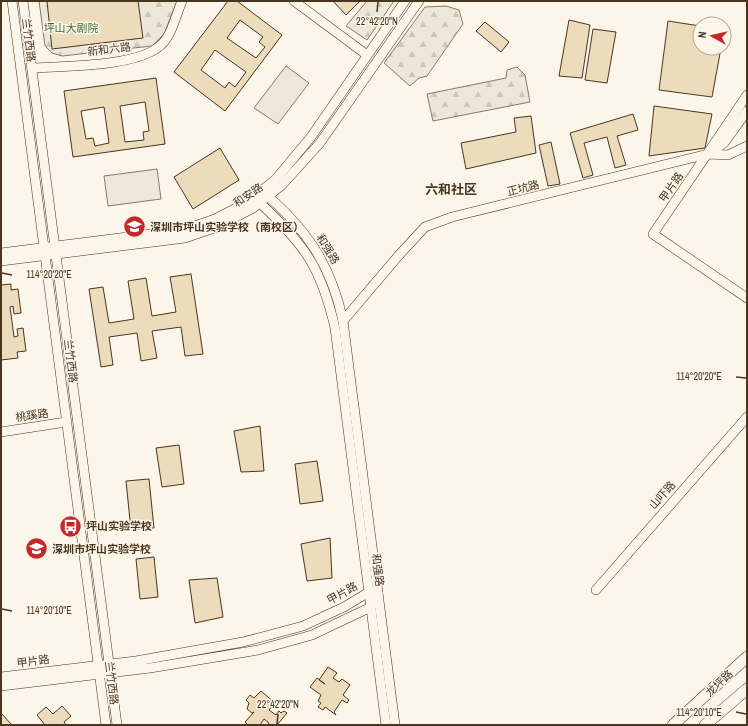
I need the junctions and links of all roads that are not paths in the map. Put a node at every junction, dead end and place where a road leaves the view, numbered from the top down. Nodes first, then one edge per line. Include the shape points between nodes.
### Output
1 (12, 1) edge
2 (23, 1) edge
3 (182, 1) edge
4 (294, 1) edge
5 (405, 1) edge
6 (418, 1) edge
7 (367, 55) junction
8 (32, 68) junction
9 (747, 95) edge
10 (747, 111) edge
11 (747, 146) edge
12 (708, 154) junction
13 (282, 172) junction
14 (289, 178) junction
15 (265, 194) junction
16 (260, 203) junction
17 (56, 250) junction
18 (44, 252) junction
19 (1, 253) edge
20 (1, 261) edge
21 (747, 298) edge
22 (343, 321) junction
23 (747, 417) edge
24 (66, 422) junction
25 (1, 432) edge
26 (596, 590) dead end
27 (373, 592) junction
28 (371, 607) junction
29 (747, 657) edge
30 (98, 664) junction
31 (110, 668) junction
32 (99, 675) junction
33 (1, 677) edge
34 (1, 686) edge
35 (747, 689) edge
36 (106, 725) edge
37 (117, 725) edge
38 (386, 725) edge
39 (395, 725) edge
40 (673, 725) edge
41 (705, 725) edge

1 - 18 street, 兰竹西路
2 - 8 street, 兰竹西路
3 - 8 street, 新和六路 via 170,33 161,45 145,55 125,61
4 - 7 street
5 - 7 street, 和安路
6 - 14 street, 和安路 via 320,143
7 - 13 street, 和安路 via 310,137
8 - 17 street, 兰竹西路
9 - 12 street, 甲片路
10 - 12 street, 甲片路 via 724,143
11 - 12 street, 正坑路 via 728,154
12 - 21 street, 甲片路 via 653,234
12 - 22 street, 正坑路 via 425,227
13 - 14 street
13 - 15 street, 和安路
14 - 15 street, 和安路
15 - 16 street, 和安路
15 - 17 street, 和安路 via 183,230
15 - 22 street, 和强路 via 289,215 316,249 334,285
16 - 17 street, 和安路 via 235,219 195,235
16 - 27 street, 和强路 via 304,249 329,303 335,328
17 - 18 street, 和安路
17 - 31 street, 兰竹西路
18 - 19 street, 和安路
18 - 20 street, 和安路
18 - 24 street, 兰竹西路
22 - 27 street, 和强路
23 - 26 street, 山吓路
24 - 25 street, 桃蹊路
24 - 30 street, 兰竹西路
27 - 28 street, 和强路
27 - 31 street, 甲片路 via 303,626 243,642
27 - 39 street, 和强路
28 - 31 street, 甲片路 via 312,635 258,650
28 - 38 street, 和强路
29 - 40 main road, 龙坪路
30 - 31 street, 甲片路
30 - 32 street, 兰竹西路
30 - 33 street, 甲片路
31 - 32 street, 甲片路
31 - 37 street, 兰竹西路
32 - 34 street, 甲片路
32 - 36 street, 兰竹西路
35 - 41 main road, 龙坪路

